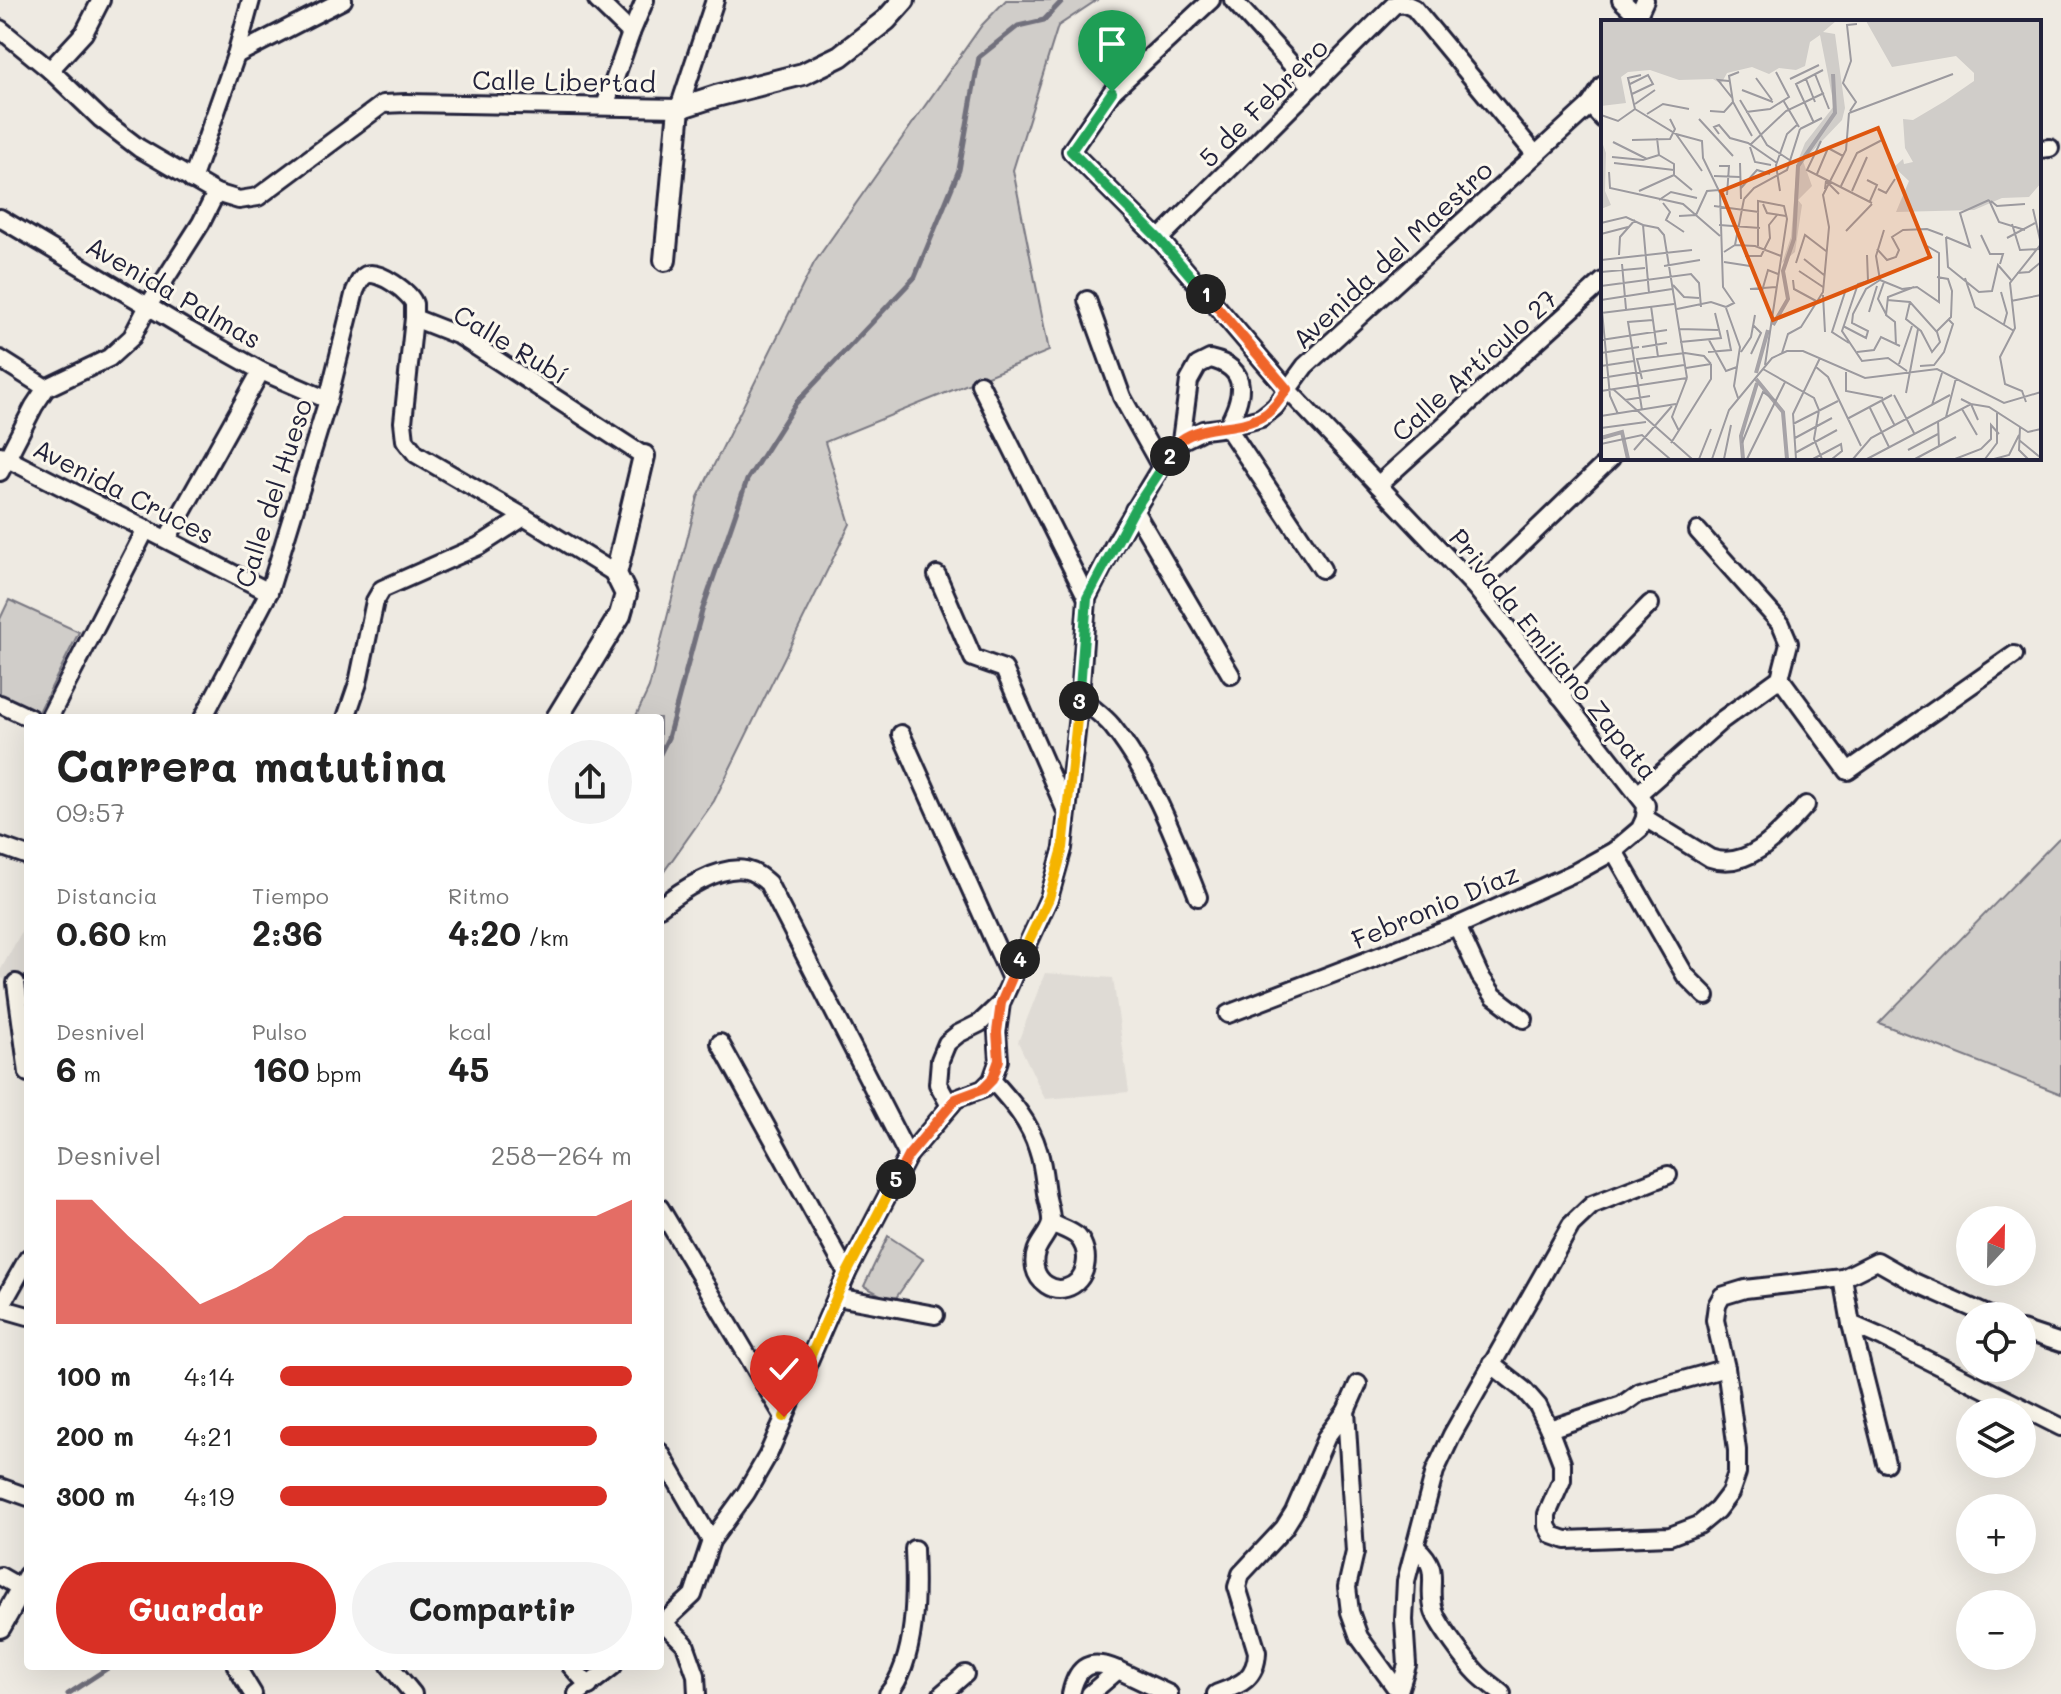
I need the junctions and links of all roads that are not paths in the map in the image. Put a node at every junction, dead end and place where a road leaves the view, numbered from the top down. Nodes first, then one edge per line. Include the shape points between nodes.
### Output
1 (101, 0) edge
2 (251, 0) edge
3 (343, 0) edge
4 (597, 0) edge
5 (645, 0) edge
6 (715, 0) edge
7 (904, 0) edge
8 (1211, 0) edge
9 (1233, 0) edge
10 (1621, 0) edge
11 (1645, 0) edge
12 (1636, 19) edge
13 (0, 29) edge
14 (631, 33) junction
15 (236, 55) junction
16 (50, 70) junction
17 (1311, 86) junction
18 (1601, 88) edge
19 (697, 102) junction
20 (1590, 105) junction
21 (605, 106) junction
22 (1601, 117) edge
23 (1535, 154) junction
24 (192, 180) junction
25 (216, 193) junction
26 (0, 218) edge
27 (1159, 239) junction
28 (665, 260) dead end
29 (365, 275) joint
30 (1601, 283) edge
31 (1087, 300) dead end
32 (148, 306) junction
33 (414, 318) junction
34 (0, 359) edge
35 (261, 371) junction
36 (980, 384) dead end
37 (46, 388) junction
38 (1287, 389) junction
39 (328, 400) junction
40 (1227, 427) junction
41 (1181, 441) junction
42 (644, 456) joint
43 (1609, 460) edge
44 (2, 462) edge
45 (1161, 467) junction
46 (1378, 485) junction
47 (1134, 510) junction
48 (524, 517) junction
49 (146, 529) junction
50 (1698, 531) dead end
51 (167, 539) junction
52 (1322, 569) dead end
53 (616, 574) junction
54 (937, 575) dead end
55 (1476, 588) junction
56 (269, 592) junction
57 (1087, 598) junction
58 (1650, 604) dead end
59 (2014, 655) dead end
60 (1231, 675) dead end
61 (1780, 678) junction
62 (1560, 696) junction
63 (1080, 697) junction
64 (0, 704) edge
65 (51, 714) edge
66 (205, 714) edge
67 (347, 714) edge
68 (559, 714) edge
69 (24, 715) edge
70 (901, 734) dead end
71 (1638, 794) junction
72 (1806, 805) dead end
73 (1067, 813) junction
74 (1645, 818) junction
75 (0, 846) edge
76 (1614, 851) junction
77 (24, 855) edge
78 (1198, 897) dead end
79 (664, 904) edge
80 (1457, 926) junction
81 (1011, 979) junction
82 (16, 983) dead end
83 (1706, 996) dead end
84 (1001, 1003) junction
85 (1228, 1014) dead end
86 (1524, 1019) dead end
87 (720, 1043) dead end
88 (24, 1044) edge
89 (992, 1080) junction
90 (950, 1106) junction
91 (908, 1156) junction
92 (1668, 1175) dead end
93 (664, 1215) edge
94 (1051, 1223) dead end
95 (24, 1265) edge
96 (847, 1273) junction
97 (1843, 1278) junction
98 (837, 1297) junction
99 (1959, 1302) edge
100 (0, 1308) edge
101 (24, 1315) edge
102 (935, 1315) dead end
103 (1851, 1324) junction
104 (2036, 1335) edge
105 (2061, 1343) edge
106 (1491, 1364) junction
107 (1726, 1368) junction
108 (1358, 1384) dead end
109 (1346, 1411) junction
110 (784, 1417) junction
111 (2061, 1427) edge
112 (1549, 1429) junction
113 (664, 1459) edge
114 (1886, 1463) dead end
115 (0, 1487) edge
116 (24, 1496) edge
117 (711, 1541) junction
118 (1416, 1547) junction
119 (914, 1549) dead end
120 (0, 1576) edge
121 (24, 1582) edge
122 (24, 1584) edge
123 (664, 1623) edge
124 (0, 1627) edge
125 (664, 1627) edge
126 (238, 1670) edge
127 (393, 1670) edge
128 (573, 1670) edge
129 (608, 1670) edge
130 (1118, 1670) junction
131 (965, 1674) dead end
132 (583, 1690) edge
133 (1399, 1693) edge
134 (253, 1694) edge
135 (413, 1694) edge
136 (697, 1694) edge
137 (888, 1694) edge
138 (942, 1694) edge
139 (1071, 1694) edge
140 (1090, 1694) edge
141 (1169, 1694) edge
142 (1216, 1694) edge
143 (1502, 1694) edge

1 - 16 street via 84,33
2 - 15 street
3 - 15 street
4 - 14 street
5 - 14 street
6 - 19 street, Calle Libertad
7 - 19 street via 840,56 803,74
8 - 27 street, Privada Emiliano Zapata via 1112,92 1071,151
9 - 17 street
10 - 12 street
11 - 12 street
13 - 16 street
14 - 21 street
15 - 24 street
16 - 24 street via 101,119
17 - 23 street, 5 de Febrero via 1394,5 1403,3 1414,8
17 - 27 street, 5 de Febrero
18 - 20 street, Avenida del Maestro
19 - 21 street, Calle Libertad
19 - 28 street
20 - 22 street
20 - 23 street, Avenida del Maestro
21 - 25 street, Calle Libertad via 383,104 258,197 239,200
23 - 38 street, Avenida del Maestro via 1305,366
24 - 25 street
25 - 32 street
26 - 32 street, Avenida Palmas
27 - 38 street, Privada Emiliano Zapata
29 - 33 street, Calle Rubí via 382,276 408,294
29 - 39 street, Calle del Hueso via 355,291
30 - 46 street, Calle Artículo 27
31 - 45 street via 1122,397
32 - 35 street, Avenida Palmas
32 - 37 street via 132,337 109,358
33 - 42 street, Calle Rubí via 460,336
33 - 48 street via 405,440 416,454
34 - 37 street
35 - 39 street, Avenida Palmas
35 - 51 street
36 - 57 street
37 - 44 street
38 - 40 street, Avenida del Maestro via 1261,418
38 - 46 street, Privada Emiliano Zapata
39 - 56 street, Calle del Hueso
40 - 41 street, Avenida del Maestro via 1203,430
40 - 41 street via 1238,408 1242,384 1226,362 1210,359 1198,365 1189,381
40 - 52 street
41 - 45 street
42 - 53 street
43 - 55 street
44 - 49 street, Avenida Cruces
45 - 47 street
46 - 55 street, Privada Emiliano Zapata
47 - 57 street
47 - 60 street
48 - 53 street
48 - 67 street via 479,546 382,589
49 - 51 street, Avenida Cruces
49 - 65 street
50 - 61 street via 1781,624 1789,643
51 - 56 street, Avenida Cruces
53 - 68 street via 626,594 620,615
54 - 73 street via 973,658 1004,669
55 - 62 street, Privada Emiliano Zapata
56 - 66 street, Calle del Hueso
57 - 63 street
58 - 62 street
59 - 61 street via 1848,771
61 - 71 street via 1722,720
62 - 71 street, Privada Emiliano Zapata
63 - 73 street
63 - 78 street via 1110,723 1131,752 1168,820
64 - 69 street
70 - 81 street
71 - 74 street, Privada Emiliano Zapata via 1646,805
72 - 74 street via 1773,841 1730,862 1701,853
73 - 81 street via 1049,898
74 - 76 street, Febronio Díaz
75 - 77 street
76 - 80 street, Febronio Díaz
76 - 83 street via 1685,975
79 - 91 street via 694,882 727,872 742,869 768,883
80 - 85 street, Febronio Díaz
80 - 86 street via 1494,996
81 - 84 street
82 - 88 street
84 - 89 street via 999,1060
84 - 90 street via 947,1043 938,1084
87 - 96 street
89 - 90 street
89 - 94 street via 1029,1127 1039,1152
90 - 91 street
91 - 96 street
92 - 106 street via 1592,1205 1571,1225
93 - 110 street
95 - 100 street
96 - 98 street
97 - 99 street via 1877,1261
97 - 103 street
97 - 107 street via 1722,1296 1715,1320
98 - 102 street
98 - 110 street
100 - 101 street
103 - 111 street
103 - 114 street
104 - 105 street
106 - 112 street via 1524,1390
106 - 118 street via 1435,1471
107 - 112 street via 1640,1392 1622,1405
107 - 112 street via 1737,1473 1717,1510 1699,1525 1670,1536 1566,1540 1552,1535 1547,1514 1562,1480 1562,1463
108 - 109 street
109 - 133 street via 1355,1552 1347,1587 1350,1612 1359,1637
109 - 142 street via 1327,1436 1284,1528 1241,1574 1237,1587 1257,1662 1245,1682
110 - 117 street via 746,1493
113 - 117 street
115 - 116 street
117 - 123 street via 693,1595
118 - 133 street via 1406,1581 1407,1665
118 - 143 street via 1431,1566 1434,1610 1441,1624 1476,1672
119 - 137 street via 910,1642 898,1682
120 - 121 street
122 - 124 street
125 - 136 street via 685,1644
126 - 134 street
127 - 135 street
128 - 132 street
129 - 132 street
130 - 139 street via 1090,1664 1074,1677
130 - 140 street
130 - 141 street
131 - 138 street

